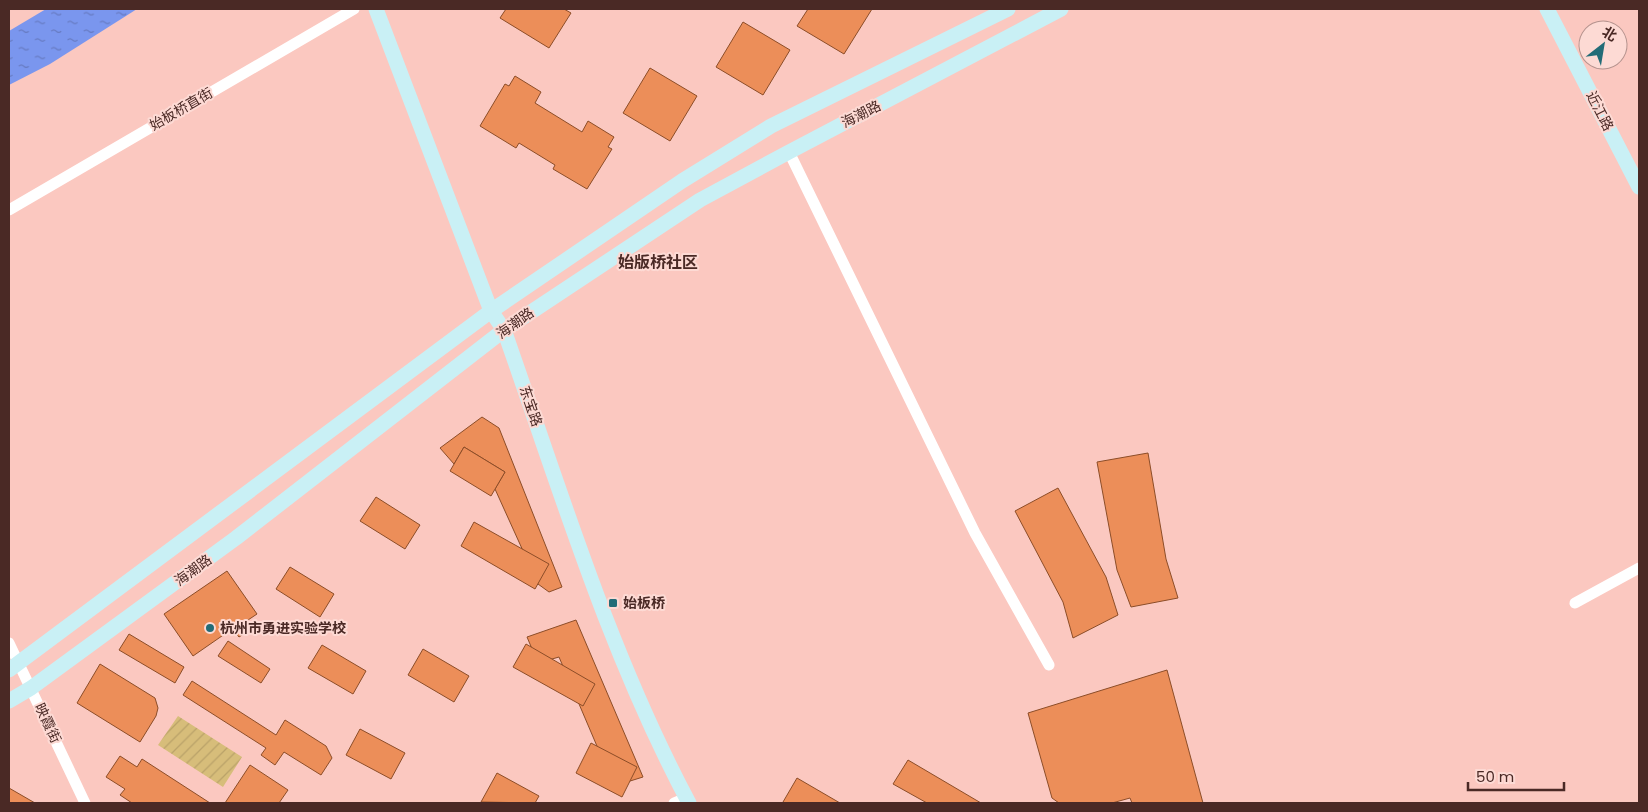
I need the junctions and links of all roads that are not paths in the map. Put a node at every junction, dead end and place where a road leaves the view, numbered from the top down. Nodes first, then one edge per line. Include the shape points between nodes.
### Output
1 (354, 9) edge
2 (376, 9) edge
3 (1008, 9) edge
4 (1061, 9) edge
5 (1547, 9) edge
6 (789, 152) junction
7 (1639, 187) edge
8 (9, 210) edge
9 (492, 311) junction
10 (504, 330) junction
11 (1639, 568) edge
12 (1575, 603) dead end
13 (9, 643) edge
14 (1049, 665) dead end
15 (13, 667) edge
16 (31, 688) junction
17 (9, 701) edge
18 (683, 801) edge
19 (86, 803) edge

1 - 8 street, 始板桥直街
2 - 9 main road, 东宝路
3 - 9 main road, 海潮路 via 771,126 682,181
4 - 6 main road, 海潮路
5 - 7 main road, 近江路
6 - 10 main road, 海潮路 via 700,200
6 - 14 street via 974,532
9 - 10 main road, 东宝路
9 - 15 main road, 海潮路
10 - 16 main road, 海潮路 via 236,538
10 - 18 main road, 东宝路 via 631,683
11 - 12 street
13 - 15 street, 映霞街
15 - 16 street, 映霞街
16 - 17 main road, 海潮路
16 - 19 street, 映霞街

